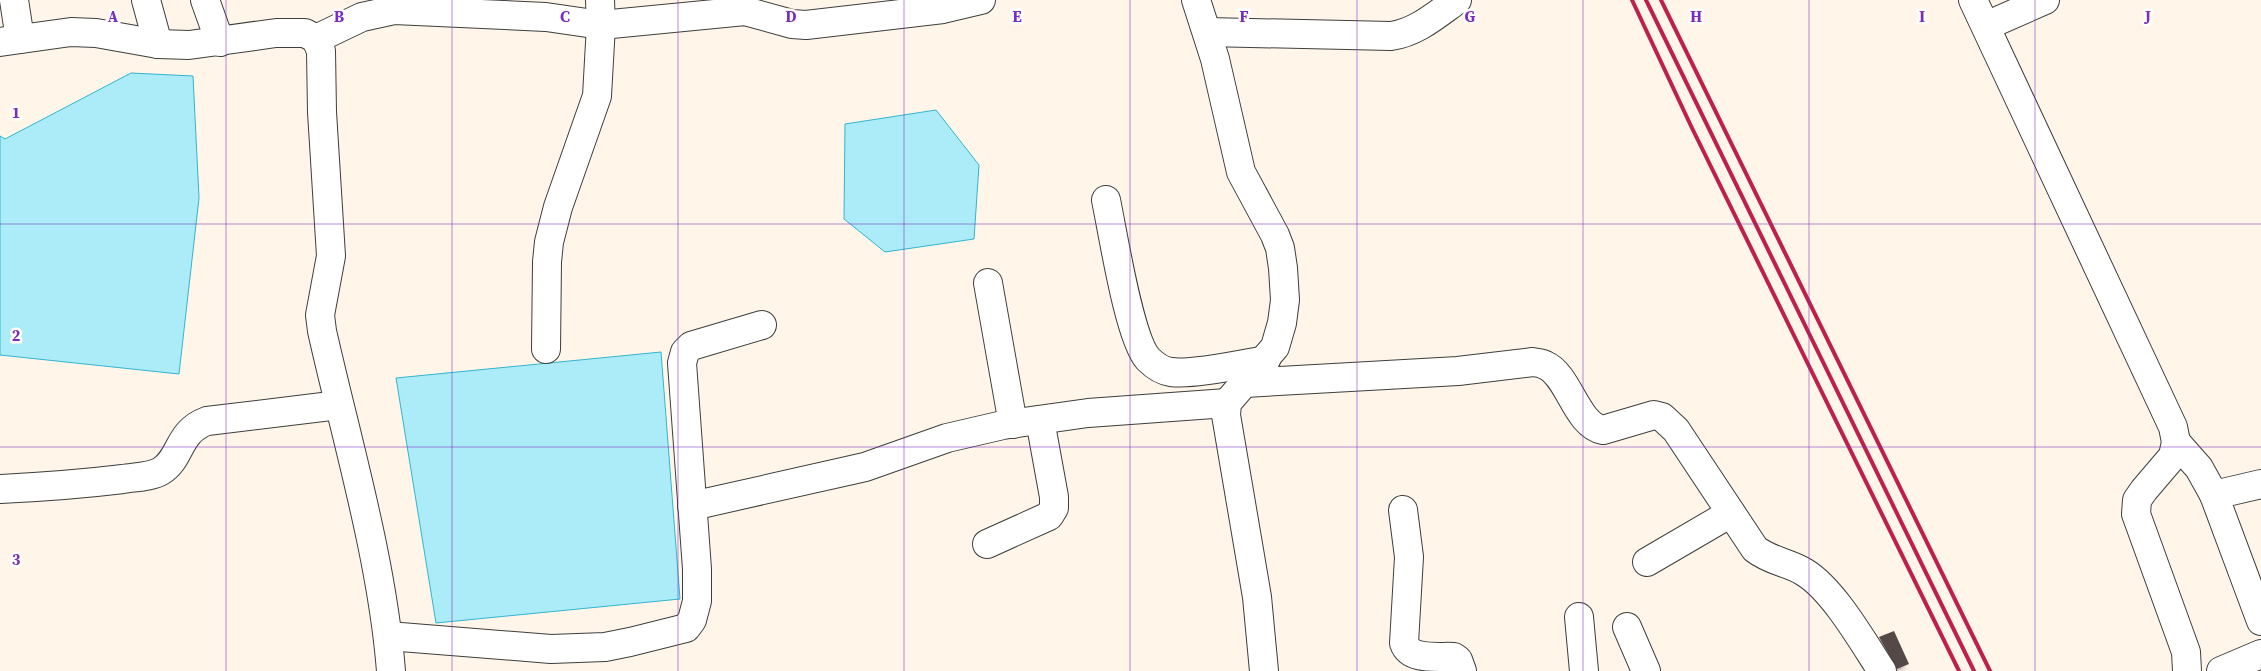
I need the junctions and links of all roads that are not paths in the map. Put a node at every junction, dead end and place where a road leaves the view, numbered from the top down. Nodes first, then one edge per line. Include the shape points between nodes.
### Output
1 (14, 0) edge
2 (146, 0) edge
3 (205, 0) edge
4 (981, 0) edge
5 (1196, 0) edge
6 (1457, 0) edge
7 (1973, 0) edge
8 (2045, 0) edge
9 (766, 8) edge
10 (558, 10) edge
11 (601, 12) edge
12 (1986, 26) junction
13 (1207, 32) junction
14 (316, 39) junction
15 (10, 41) edge
16 (220, 42) junction
17 (158, 44) junction
18 (1106, 200) dead end
19 (988, 283) dead end
20 (762, 325) dead end
21 (546, 349) dead end
22 (1266, 360) junction
23 (1245, 383) junction
24 (1227, 403) junction
25 (339, 405) junction
26 (1040, 420) junction
27 (1013, 424) junction
28 (2176, 442) junction
29 (2261, 484) edge
30 (0, 489) edge
31 (2214, 496) junction
32 (692, 506) junction
33 (1403, 510) dead end
34 (1731, 513) junction
35 (987, 544) dead end
36 (1646, 562) dead end
37 (1579, 618) dead end
38 (2261, 621) edge
39 (1627, 627) dead end
40 (388, 636) junction
41 (2261, 654) edge
42 (2186, 662) edge
43 (391, 671) edge
44 (1264, 671) edge
45 (1462, 671) edge
46 (1584, 671) edge
47 (1646, 671) edge
48 (1882, 671) edge
49 (2216, 671) edge
50 (2221, 671) edge

1 - 15 street
2 - 17 street
3 - 16 street
4 - 9 street via 943,9 792,24
5 - 13 street
6 - 13 street via 1419,27 1390,36
7 - 12 street
8 - 12 street
9 - 11 street via 617,25
10 - 11 street
10 - 14 street via 394,10 362,17
11 - 21 street via 597,96 558,207 550,242
12 - 28 street via 2173,427
13 - 22 street via 1241,172 1280,248 1284,300 1282,323 1275,347
14 - 16 street via 305,33
14 - 25 street via 321,52 331,256 320,314
15 - 17 street via 71,32
16 - 17 street
18 - 22 street via 1133,324 1147,358 1159,368 1183,373
19 - 27 street
20 - 32 street via 690,346 684,352 682,363
22 - 23 street
23 - 24 street
23 - 34 street via 1458,371 1534,362 1546,365 1558,375 1596,429 1654,415 1669,421
24 - 26 street via 1088,413
24 - 44 street via 1227,429 1258,596
25 - 30 street via 201,423 188,431 168,464 150,475 78,485
25 - 40 street via 364,508
26 - 27 street
26 - 35 street via 1054,508 1049,516
27 - 32 street via 946,438 865,467
28 - 31 street via 2199,468
28 - 42 street via 2173,456 2137,500 2136,514
29 - 31 street
31 - 38 street
32 - 40 street via 698,569 696,601 692,620 686,628 605,647 551,649
33 - 45 street via 1409,557 1406,650 1421,656 1454,657
34 - 36 street
34 - 48 street via 1755,549 1774,561 1803,571 1814,580 1837,605
37 - 46 street
39 - 47 street
40 - 43 street
41 - 50 street
42 - 49 street

